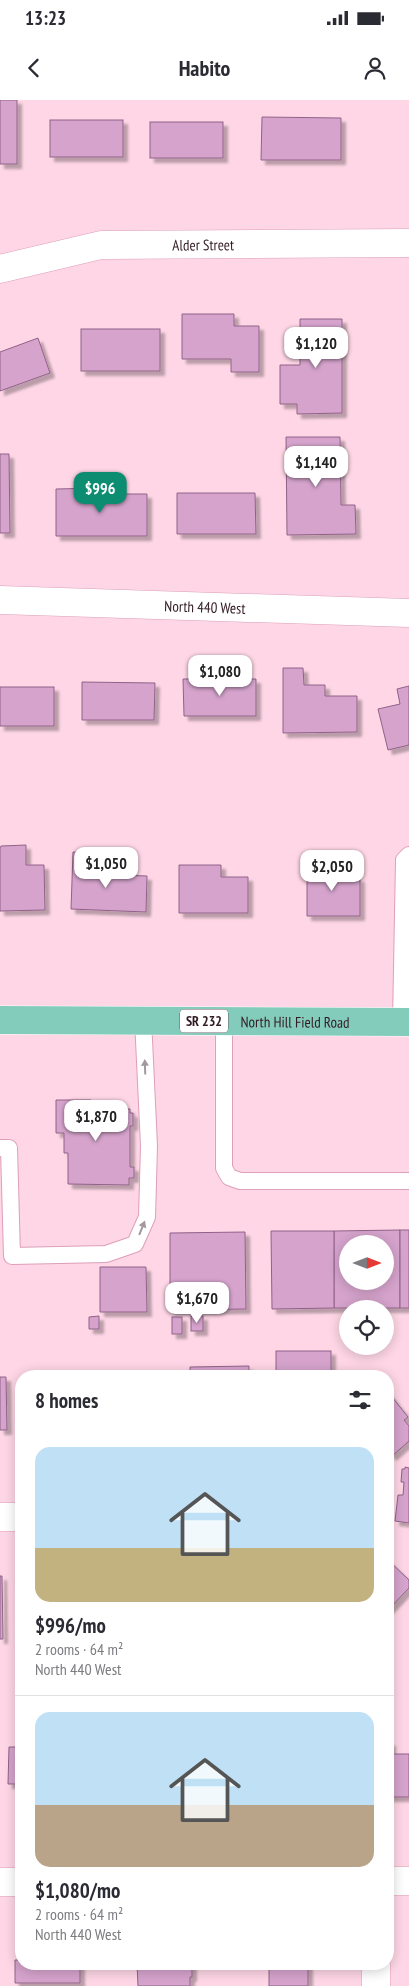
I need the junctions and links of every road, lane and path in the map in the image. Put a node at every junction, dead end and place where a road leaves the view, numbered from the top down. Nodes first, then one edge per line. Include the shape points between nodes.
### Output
1 (409, 243) edge
2 (0, 269) edge
3 (0, 600) edge
4 (409, 613) edge
5 (409, 855) edge
6 (143, 1019) junction
7 (0, 1020) edge
8 (224, 1021) junction
9 (405, 1022) edge
10 (0, 1148) edge
11 (409, 1181) edge
12 (0, 1517) edge
13 (15, 1517) edge
14 (409, 1881) edge
15 (0, 1882) edge
16 (15, 1882) edge
17 (394, 1882) edge
18 (376, 1970) edge
19 (376, 1986) edge

1 - 2 street, Alder Street via 101,244
3 - 4 street, North 440 West
5 - 9 lane via 404,860
6 - 7 main road, North Hill Field Road / SR 232
6 - 8 main road, North Hill Field Road / SR 232
10 -> 6 lane via 9,1148 12,1256 106,1254 135,1244 146,1216 148,1146
8 - 9 main road, North Hill Field Road / SR 232
8 - 11 lane via 224,1168 229,1177 240,1182
12 - 13 street
14 - 17 street
15 - 16 street
18 - 19 street

